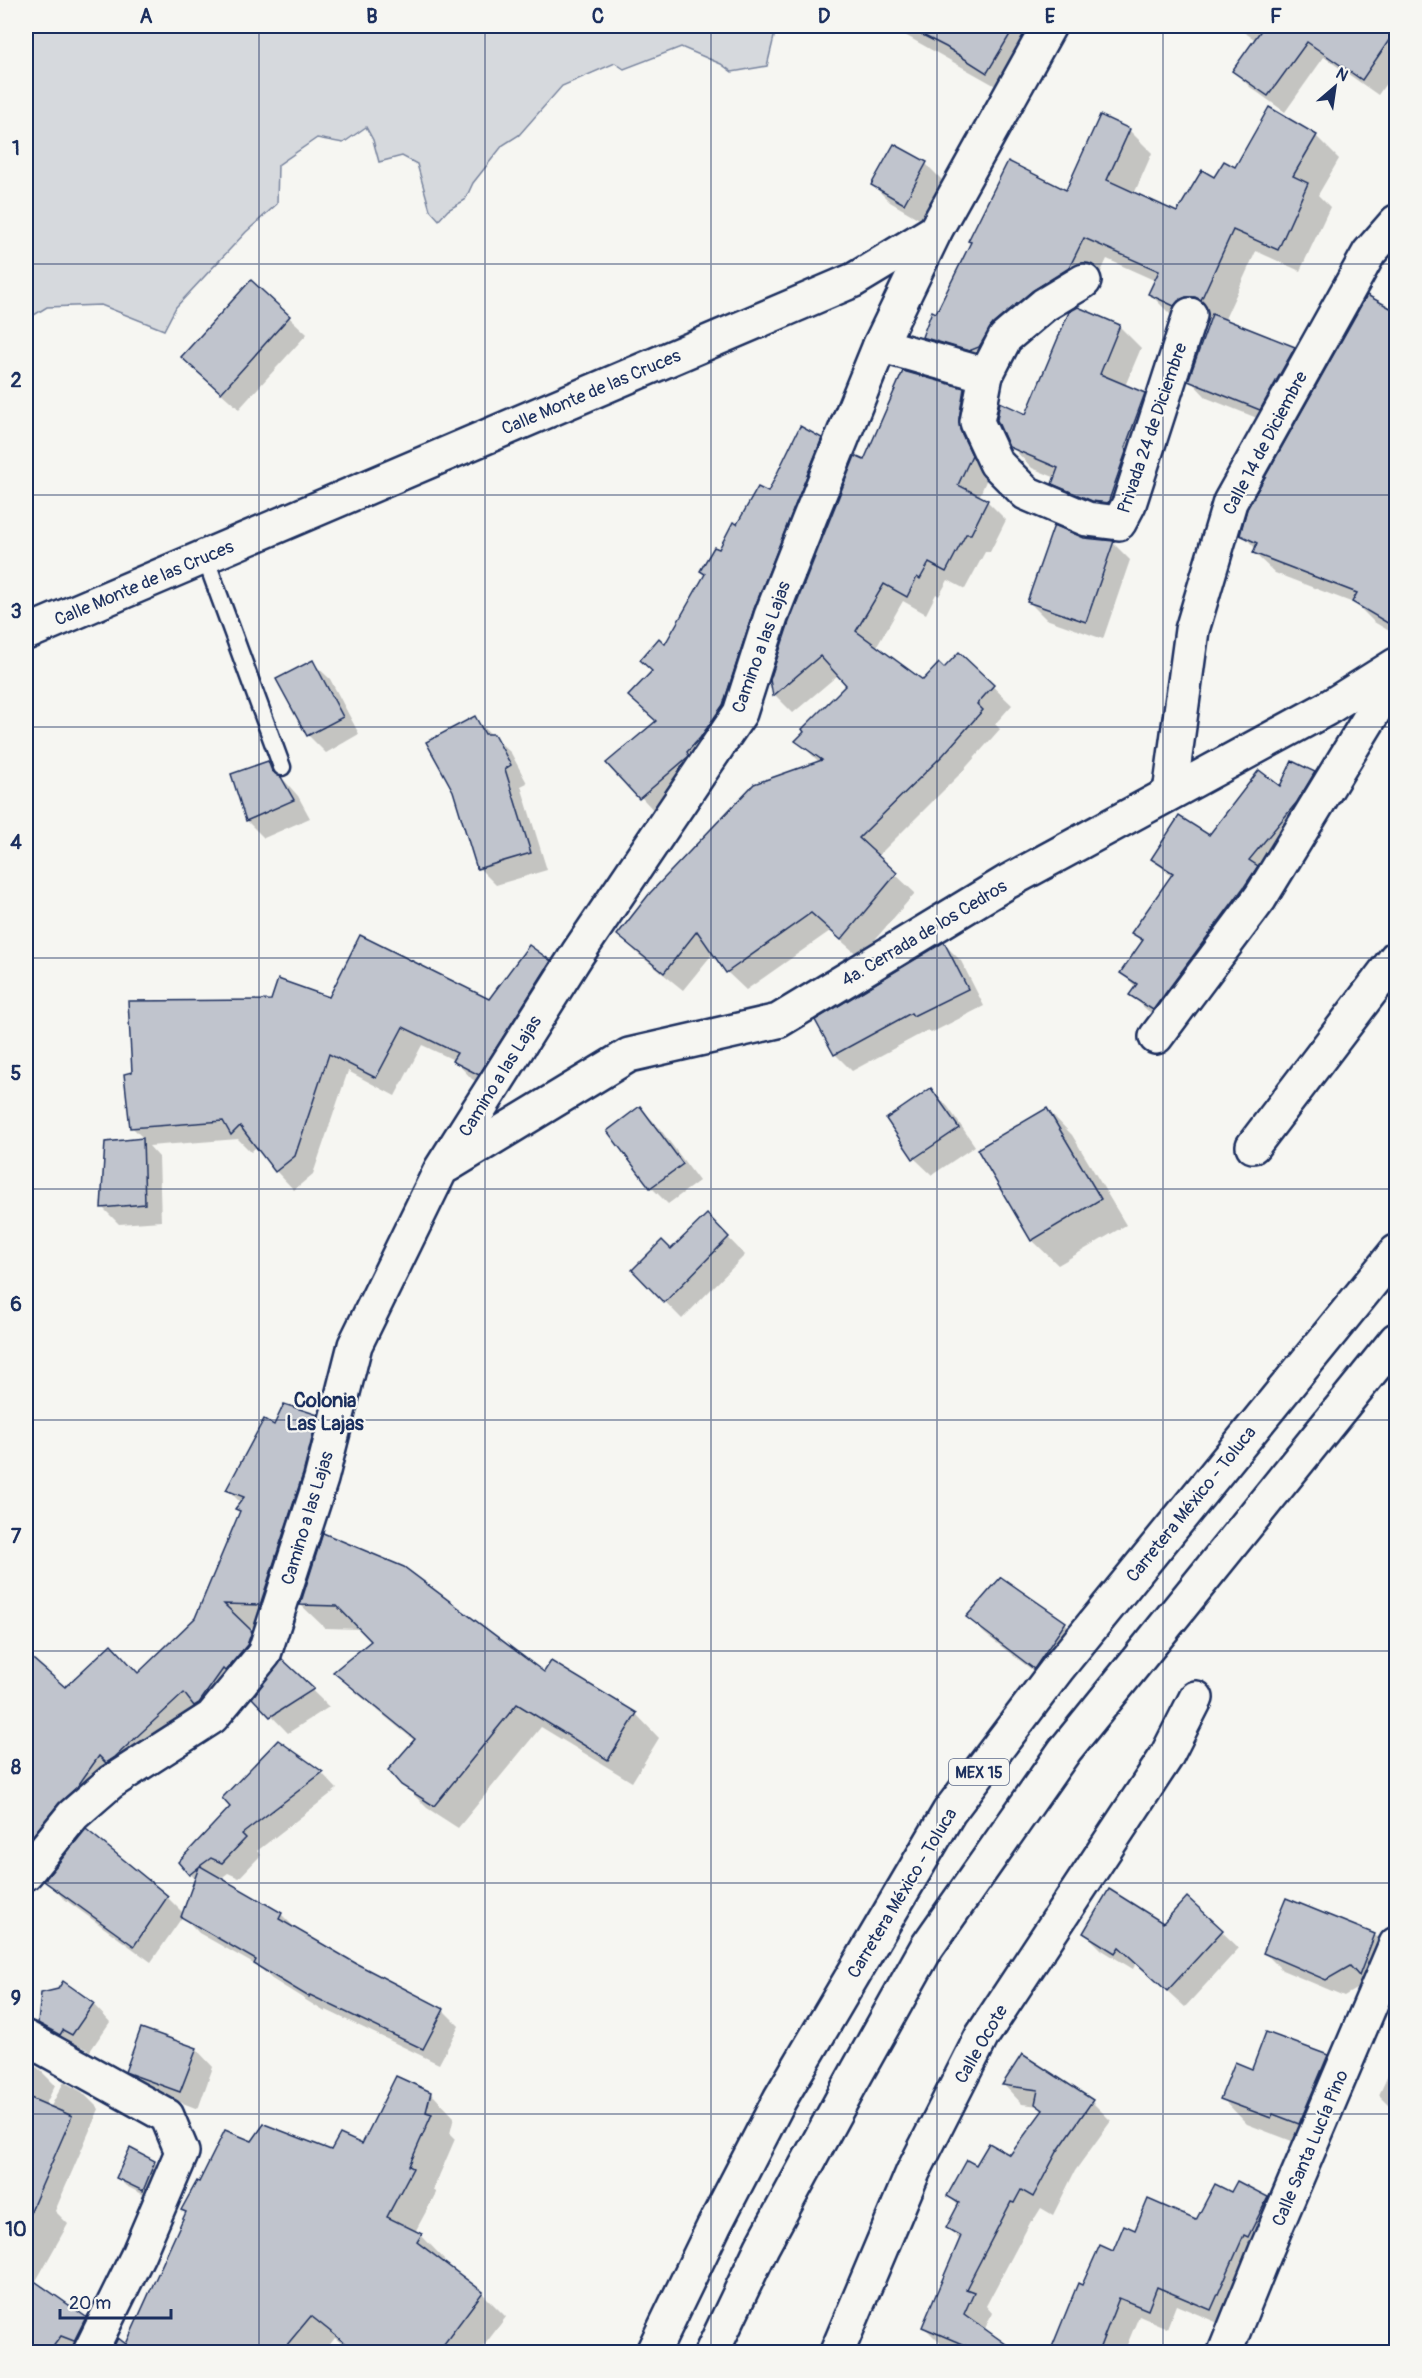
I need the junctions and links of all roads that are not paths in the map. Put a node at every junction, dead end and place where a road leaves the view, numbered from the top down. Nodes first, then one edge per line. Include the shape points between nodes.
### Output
1 (1049, 26) edge
2 (1396, 222) edge
3 (935, 231) junction
4 (1084, 281) dead end
5 (1190, 315) dead end
6 (880, 345) junction
7 (986, 375) junction
8 (205, 557) junction
9 (26, 633) edge
10 (1396, 665) edge
11 (1396, 675) edge
12 (282, 767) dead end
13 (1170, 793) junction
14 (1396, 958) edge
15 (1156, 1037) dead end
16 (1253, 1146) dead end
17 (441, 1169) junction
18 (1396, 1252) edge
19 (1396, 1340) edge
20 (1196, 1698) dead end
21 (26, 1873) edge
22 (1396, 1944) edge
23 (26, 2038) edge
24 (90, 2352) edge
25 (653, 2352) edge
26 (712, 2352) edge
27 (837, 2352) edge
28 (1225, 2352) edge

1 - 3 street, Calle Monte de las Cruces
2 - 13 street, Calle 14 de Diciembre via 1370,253 1230,502 1192,630
3 - 6 street, Camino a las Lajas
3 - 8 street, Calle Monte de las Cruces via 854,280
4 - 7 street via 1044,305 1005,338
5 - 7 street, Privada 24 de Diciembre via 1119,523 1087,519 1026,493 996,462 977,422
6 - 7 street
6 - 17 street, Camino a las Lajas via 771,616 740,713 578,953
8 - 9 street, Calle Monte de las Cruces
8 - 12 lane
10 - 13 street, 4a. Cerrada de los Cedros via 1326,709
11 - 15 street via 1260,898
13 - 17 street, 4a. Cerrada de los Cedros via 1007,882 778,1021 629,1055
14 - 16 street
17 - 21 street, Camino a las Lajas via 355,1345 321,1479 264,1654 213,1717 111,1782 73,1815
18 - 25 street, Carretera México - Toluca / MEX 15 via 1058,1668 949,1812 780,2099
19 - 26 street, MEX 15 via 1065,1750 927,1947 768,2237
20 - 27 street, Calle Ocote via 1166,1757 982,2036 913,2172
22 - 28 street, Calle Santa Lucía Pino
23 - 24 street via 167,2116 182,2152 138,2255

